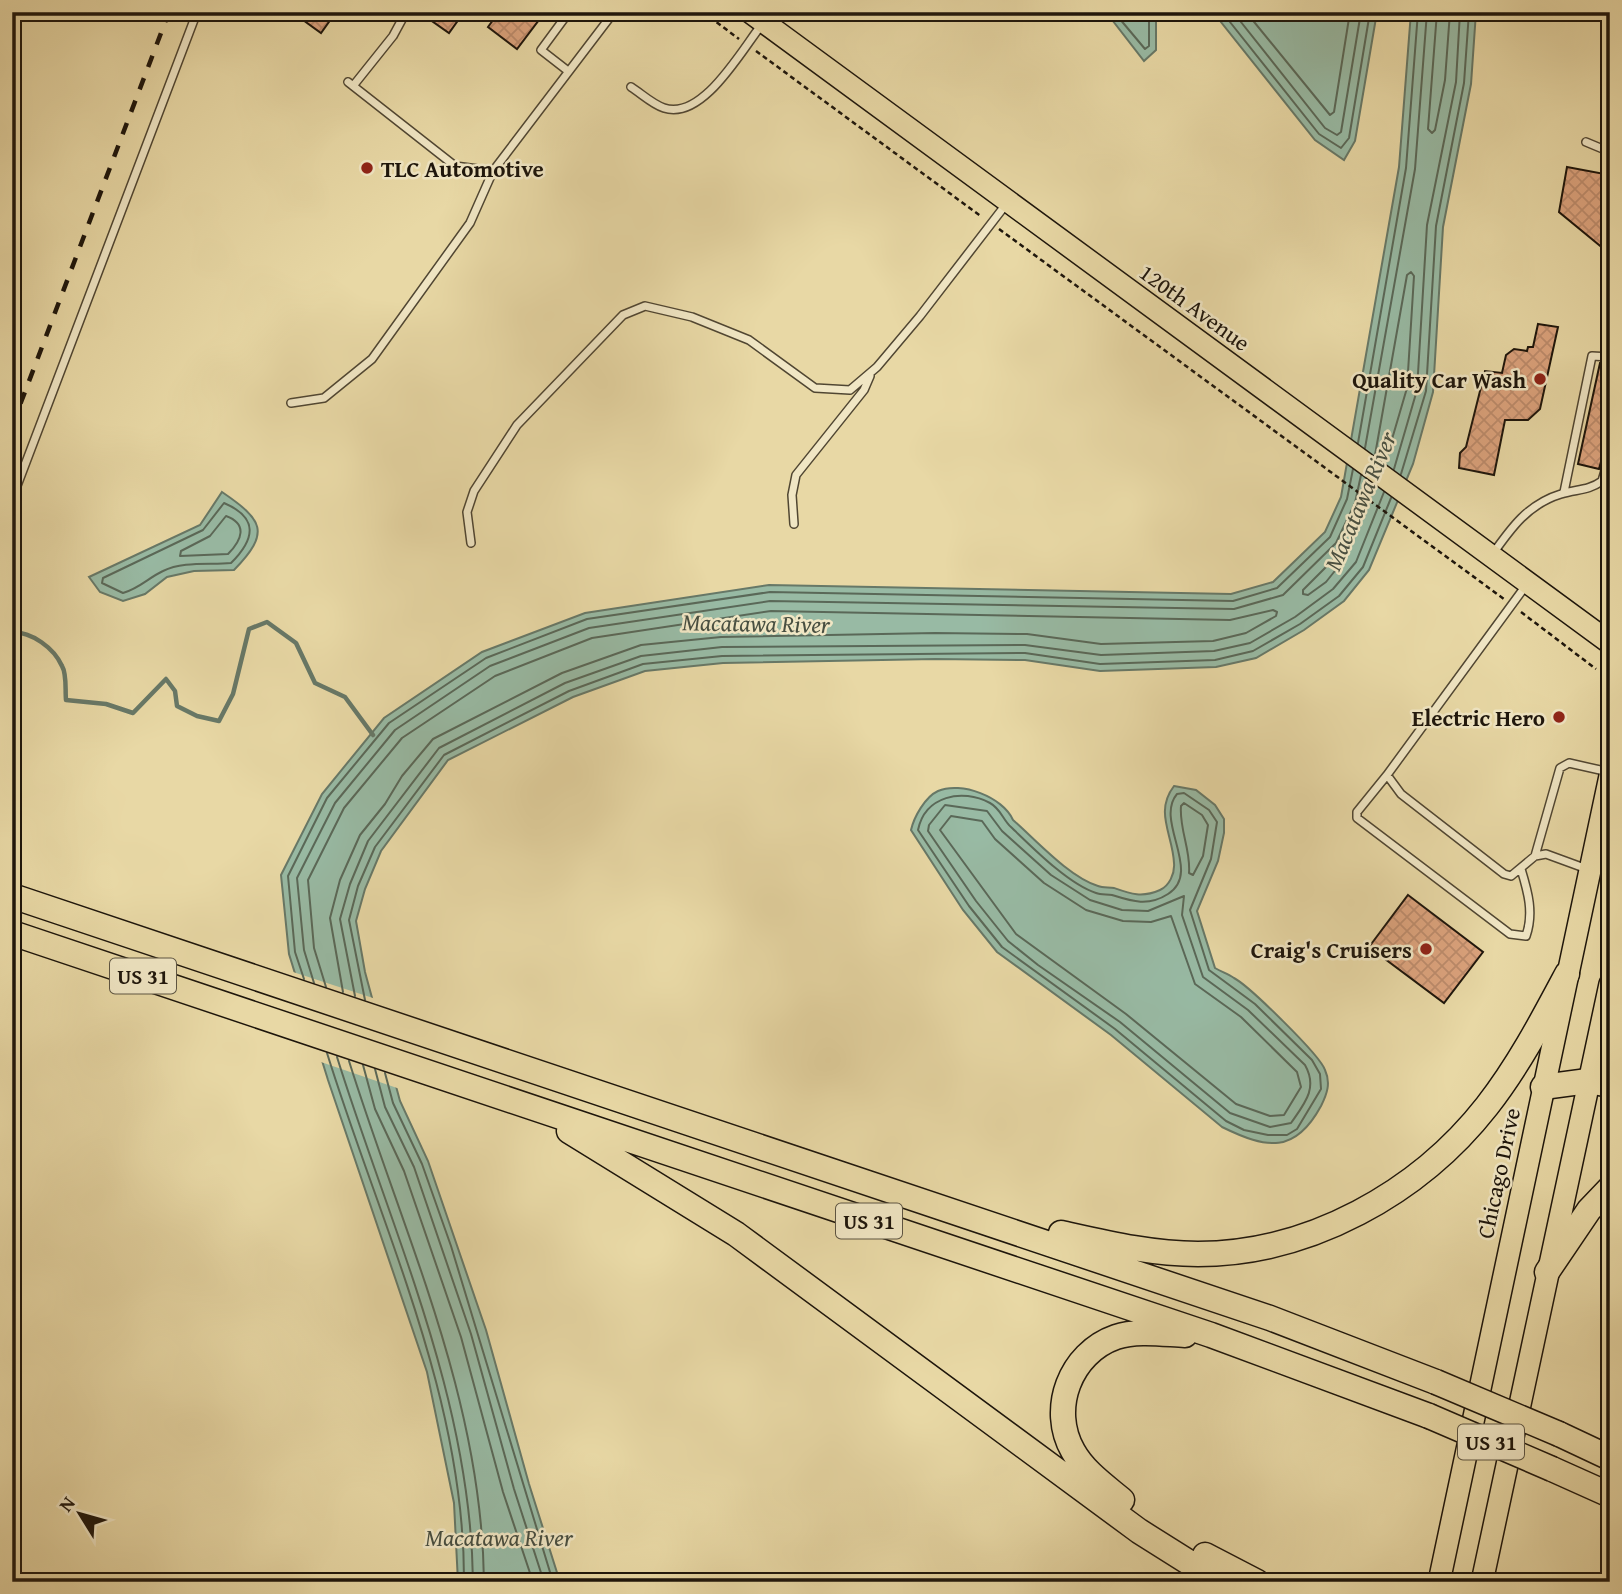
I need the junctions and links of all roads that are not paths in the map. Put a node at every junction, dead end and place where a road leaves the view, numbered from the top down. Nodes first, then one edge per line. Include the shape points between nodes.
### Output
1 (197, 12) edge
2 (406, 12) edge
3 (569, 12) edge
4 (614, 12) edge
5 (757, 17) edge
6 (568, 72) junction
7 (631, 87) dead end
8 (1586, 142) dead end
9 (1610, 152) edge
10 (493, 171) junction
11 (1008, 202) junction
12 (1610, 357) edge
13 (872, 372) junction
14 (291, 403) dead end
15 (1610, 454) edge
16 (1564, 492) junction
17 (12, 499) edge
18 (793, 524) dead end
19 (471, 543) dead end
20 (1491, 556) junction
21 (1528, 583) junction
22 (1610, 643) edge
23 (1610, 774) edge
24 (1387, 775) junction
25 (1535, 856) junction
26 (1521, 869) junction
27 (1591, 870) junction
28 (12, 896) edge
29 (12, 933) edge
30 (1567, 974) junction
31 (1610, 984) edge
32 (1599, 1083) edge
33 (1543, 1087) junction
34 (527, 1106) junction
35 (1610, 1188) edge
36 (937, 1206) junction
37 (1547, 1272) junction
38 (1211, 1335) junction
39 (1610, 1458) edge
40 (1610, 1495) edge
41 (1220, 1582) edge
42 (1257, 1582) edge
43 (1439, 1582) edge
44 (1482, 1582) edge

1 - 17 lane
2 - 10 lane via 393,36 350,84 455,166
3 - 6 lane via 541,50
4 - 6 lane
5 - 7 lane via 746,44 703,99 685,109 667,109
5 - 11 main road, 120th Avenue
6 - 10 lane
8 - 9 lane
10 - 14 lane via 470,223 372,359 324,398
11 - 13 lane
11 - 20 main road, 120th Avenue
12 - 16 lane via 1592,356
13 - 18 lane via 864,390 796,475
13 - 19 lane via 850,390 815,388 750,340 692,317 645,306 623,315 517,425 474,491 467,512
15 - 16 lane via 1602,481 1582,491
16 - 20 lane via 1520,516
20 - 21 main road, 120th Avenue
21 - 22 main road, 120th Avenue
21 - 24 lane
23 - 25 lane via 1569,763 1560,768
23 - 27 main road, Chicago Drive
24 - 26 lane via 1401,794 1504,874 1511,876
24 - 26 lane via 1357,818 1521,938 1531,924
25 - 26 lane
25 - 27 lane via 1546,853
27 - 30 main road, Chicago Drive
28 - 36 highway, US 31
29 - 34 highway, US 31
30 - 33 main road, Chicago Drive
30 - 36 highway via 1504,1081 1450,1148 1392,1192 1324,1228 1245,1250 1172,1253 1126,1248
31 - 32 main road
32 - 33 highway
32 - 37 main road
33 - 43 main road, Chicago Drive
34 - 38 highway, US 31
34 - 41 highway via 726,1227 1139,1531
35 - 37 highway via 1589,1210
36 - 39 highway, US 31, bridge via 1283,1323 1436,1382
37 - 44 main road
38 - 40 highway, US 31, bridge via 1429,1416
38 - 42 highway via 1133,1334 1105,1342 1072,1375 1062,1406 1062,1424 1074,1454 1105,1486 1168,1533

